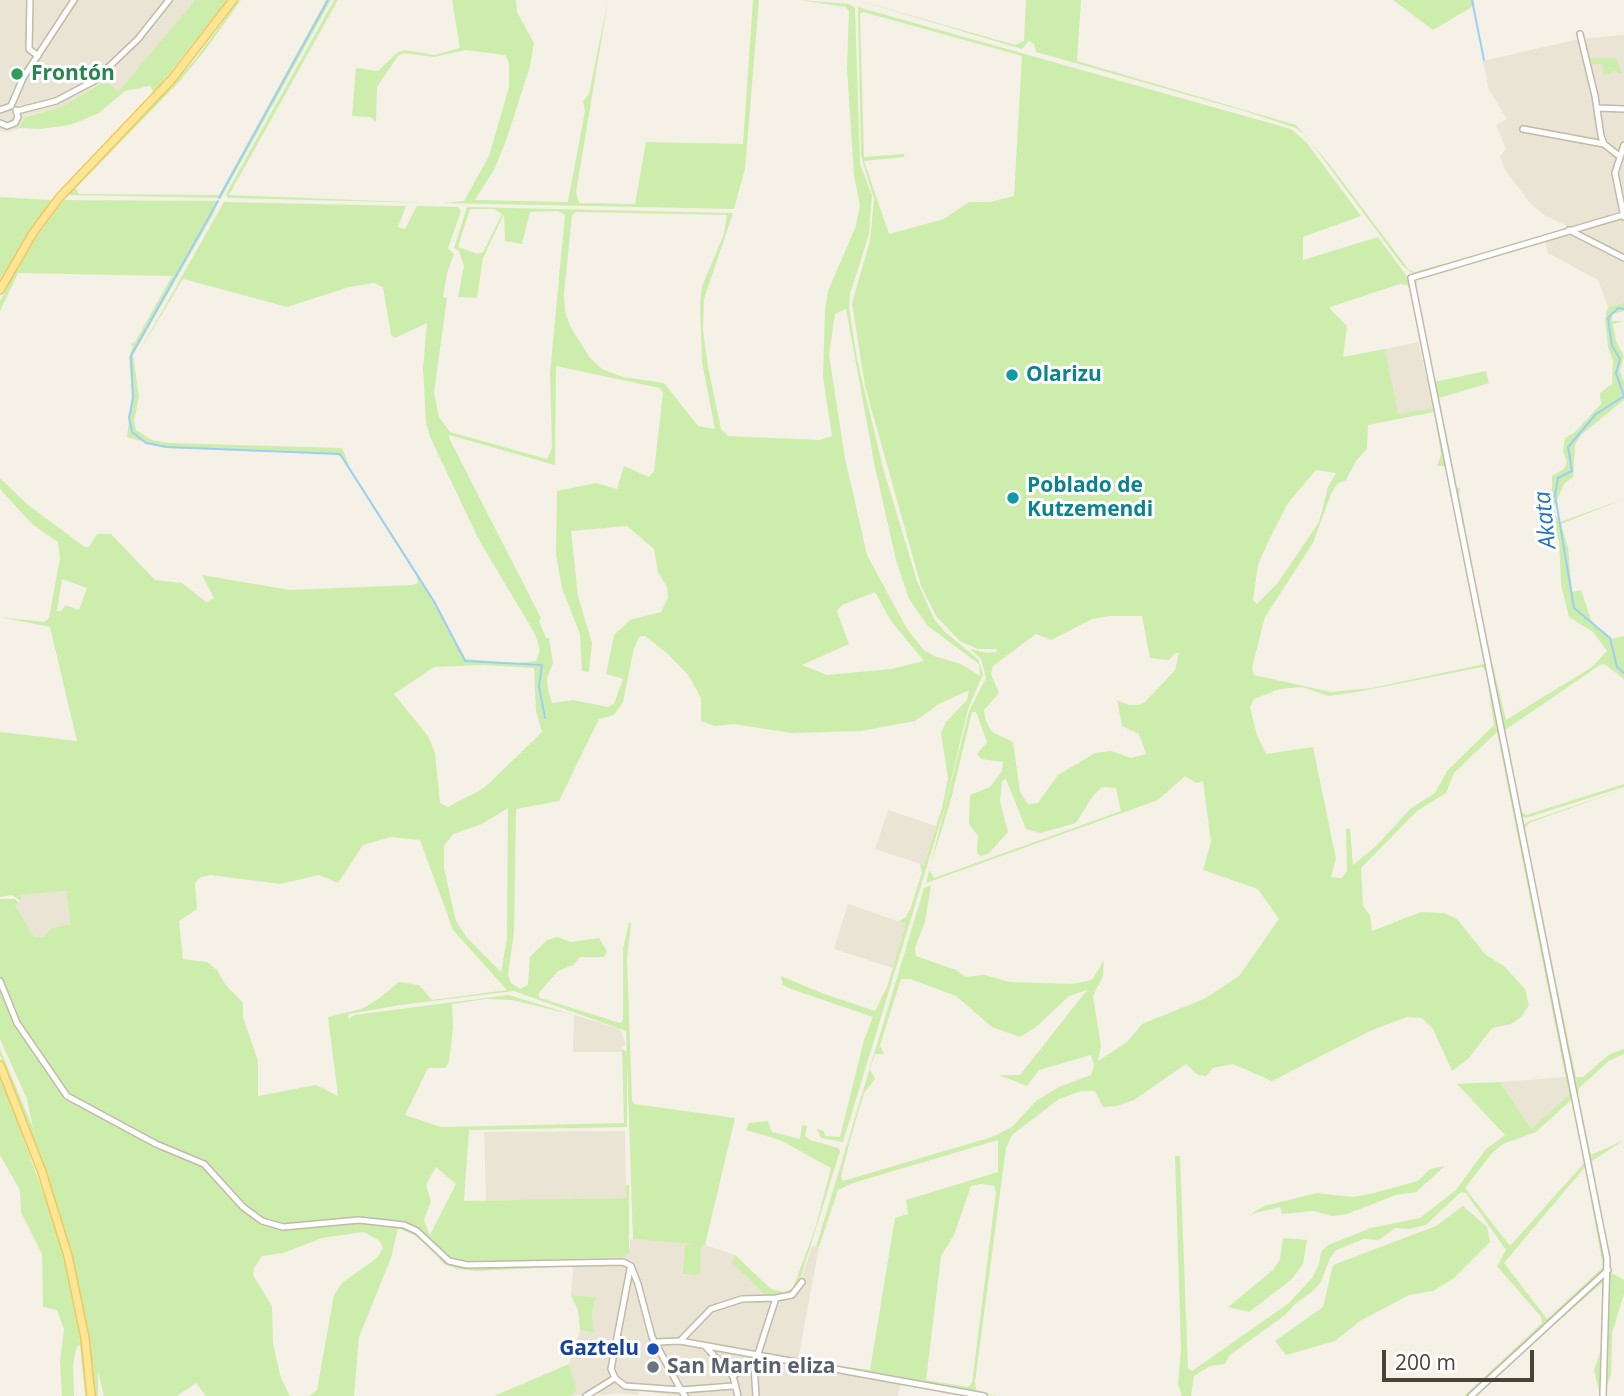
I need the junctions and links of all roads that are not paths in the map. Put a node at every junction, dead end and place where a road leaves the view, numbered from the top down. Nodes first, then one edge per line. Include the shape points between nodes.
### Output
1 (30, 0) edge
2 (74, 0) edge
3 (169, 0) edge
4 (233, 0) edge
5 (1580, 34) dead end
6 (38, 56) junction
7 (10, 106) junction
8 (1598, 108) junction
9 (1624, 109) edge
10 (0, 110) edge
11 (17, 111) junction
12 (0, 123) edge
13 (1523, 129) dead end
14 (1604, 144) junction
15 (1624, 145) edge
16 (1618, 155) junction
17 (1623, 216) edge
18 (1569, 230) junction
19 (1624, 258) edge
20 (0, 290) edge
21 (0, 981) edge
22 (0, 1065) edge
23 (631, 1266) junction
24 (1608, 1270) junction
25 (802, 1282) dead end
26 (776, 1298) junction
27 (680, 1341) junction
28 (656, 1342) junction
29 (705, 1346) junction
30 (757, 1357) junction
31 (733, 1376) junction
32 (615, 1378) junction
33 (733, 1385) junction
34 (683, 1393) edge
35 (91, 1396) edge
36 (586, 1396) edge
37 (738, 1396) edge
38 (756, 1396) edge
39 (984, 1396) edge
40 (1471, 1396) edge
41 (1602, 1396) edge

1 - 6 street via 29,49
2 - 6 street
3 - 11 street via 118,61 85,88
4 - 20 main road via 172,79 59,198
5 - 8 street
6 - 7 street
7 - 10 street
7 - 11 street
8 - 9 street
8 - 14 street
11 - 12 street via 15,123
13 - 14 street
14 - 16 street
15 - 16 street
16 - 17 street via 1615,173
17 - 18 street
18 - 19 street
18 - 24 street via 1410,278
21 - 23 street via 16,1023 67,1096 204,1164 243,1207 269,1225 359,1220 404,1225 444,1258 467,1265 596,1260
22 - 35 main road via 64,1243 80,1311
23 - 28 street
23 - 32 street via 611,1369
24 - 40 street
24 - 41 street
25 - 26 street via 793,1295
26 - 27 street via 742,1299 711,1310
26 - 30 street
27 - 28 street
27 - 29 street
28 - 34 street
29 - 30 street
29 - 31 street
30 - 31 street
30 - 38 street
30 - 39 street
31 - 33 street
32 - 34 street via 625,1386
32 - 36 street
33 - 34 street
33 - 37 street

